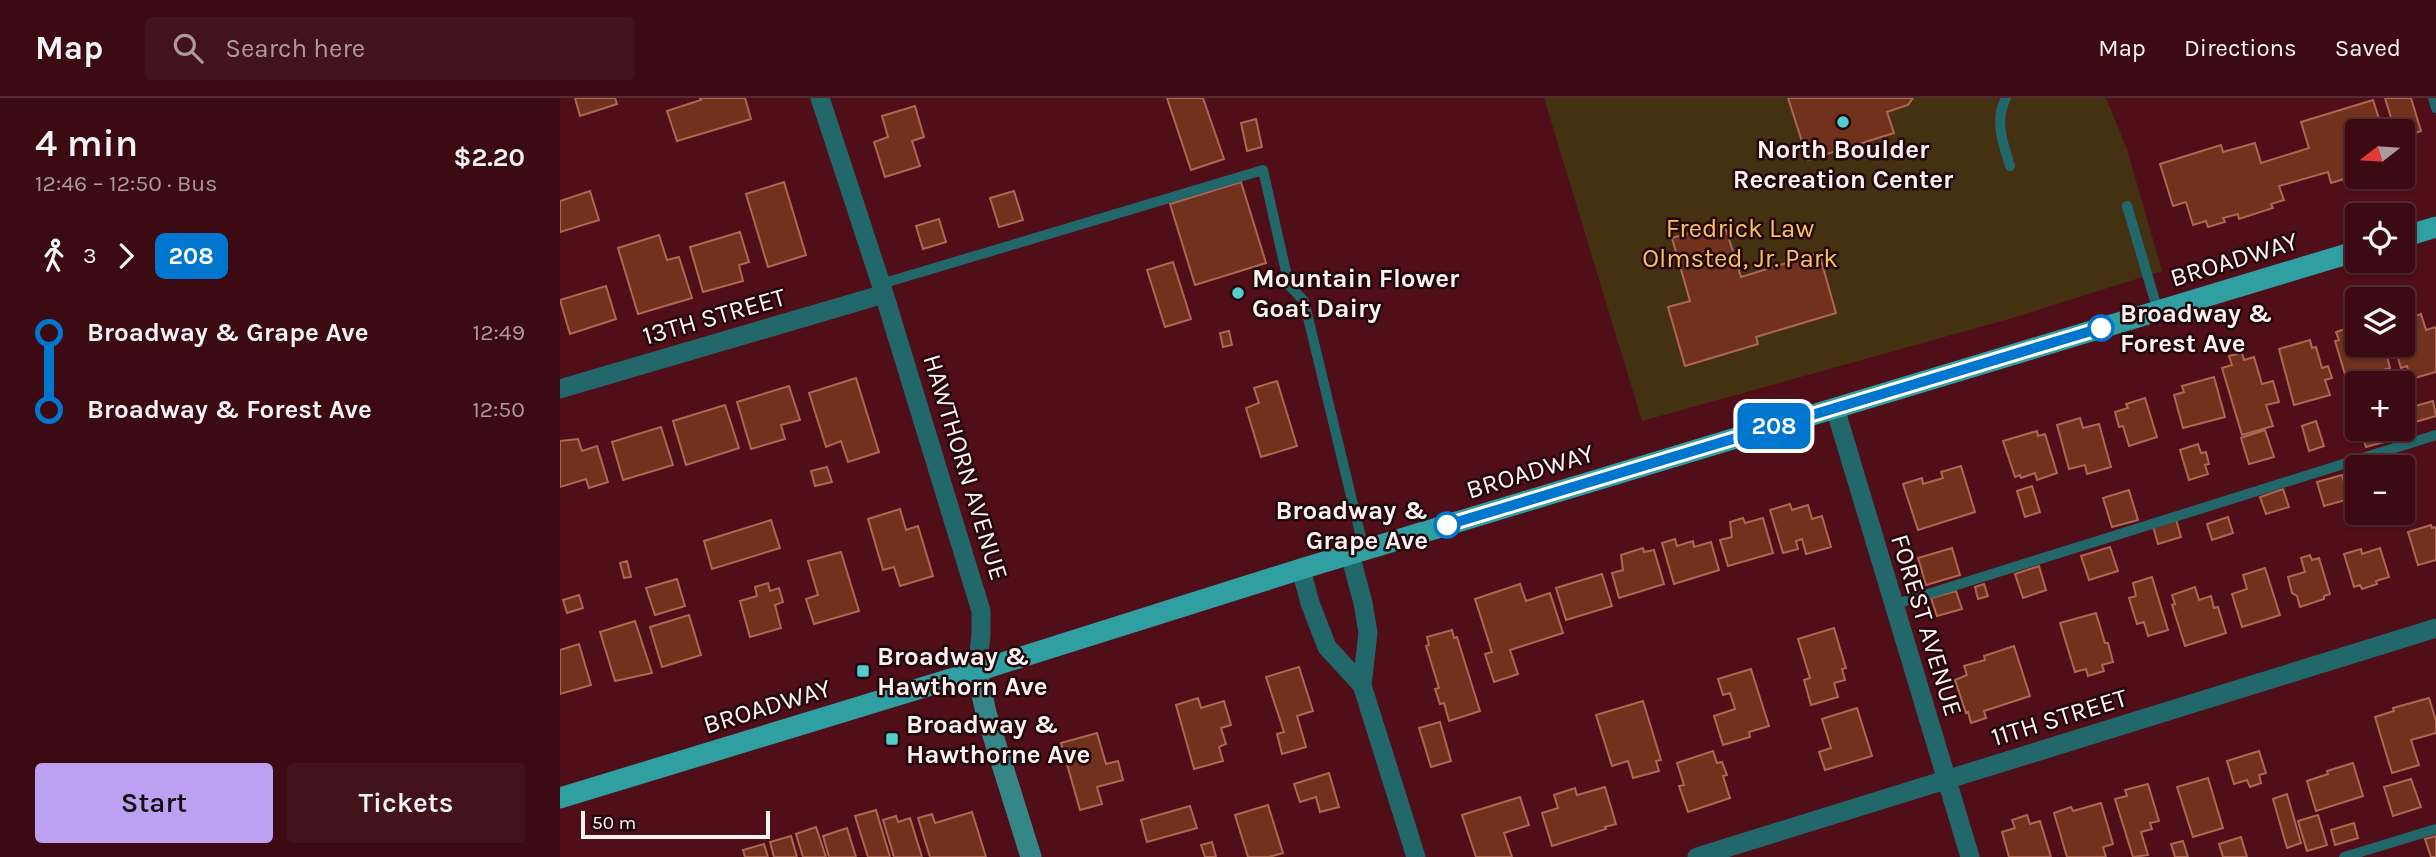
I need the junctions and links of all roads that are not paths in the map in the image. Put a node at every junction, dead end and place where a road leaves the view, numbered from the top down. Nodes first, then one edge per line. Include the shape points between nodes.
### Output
1 (820, 98) edge
2 (2006, 98) edge
3 (2433, 98) edge
4 (2436, 108) edge
5 (2010, 166) dead end
6 (2127, 206) dead end
7 (2436, 227) edge
8 (2415, 233) edge
9 (2345, 255) edge
10 (882, 289) junction
11 (2158, 310) junction
12 (560, 389) edge
13 (1835, 408) junction
14 (2436, 435) edge
15 (1357, 552) junction
16 (1301, 569) junction
17 (1894, 605) junction
18 (2436, 628) edge
19 (977, 671) junction
20 (1362, 685) junction
21 (1946, 780) junction
22 (560, 798) edge
23 (2436, 829) edge
24 (1031, 857) edge
25 (1416, 857) edge
26 (1697, 857) edge
27 (1970, 857) edge
28 (2344, 857) edge

1 - 10 street, HAWTHORN AVENUE
2 - 5 lane via 2000,131
3 - 4 lane
6 - 11 lane
7 - 8 main road
9 - 11 main road, BROADWAY
10 - 12 street, 13TH STREET
10 - 15 lane via 1263,170 1289,285 1304,301
10 - 19 street, HAWTHORN AVENUE via 981,611
11 - 13 main road, BROADWAY
13 - 15 main road, BROADWAY
13 - 17 street, FOREST AVENUE
14 - 17 lane
15 - 16 main road, BROADWAY
15 - 20 street via 1368,633
16 - 19 main road, BROADWAY
16 - 20 street via 1327,647
17 - 21 street, FOREST AVENUE
18 - 21 street, 11TH STREET
19 - 22 main road, BROADWAY
19 - 24 street, HAWTHORN AVENUE
20 - 25 street
21 - 26 street, 11TH STREET
21 - 27 street, FOREST AVENUE
23 - 28 lane

